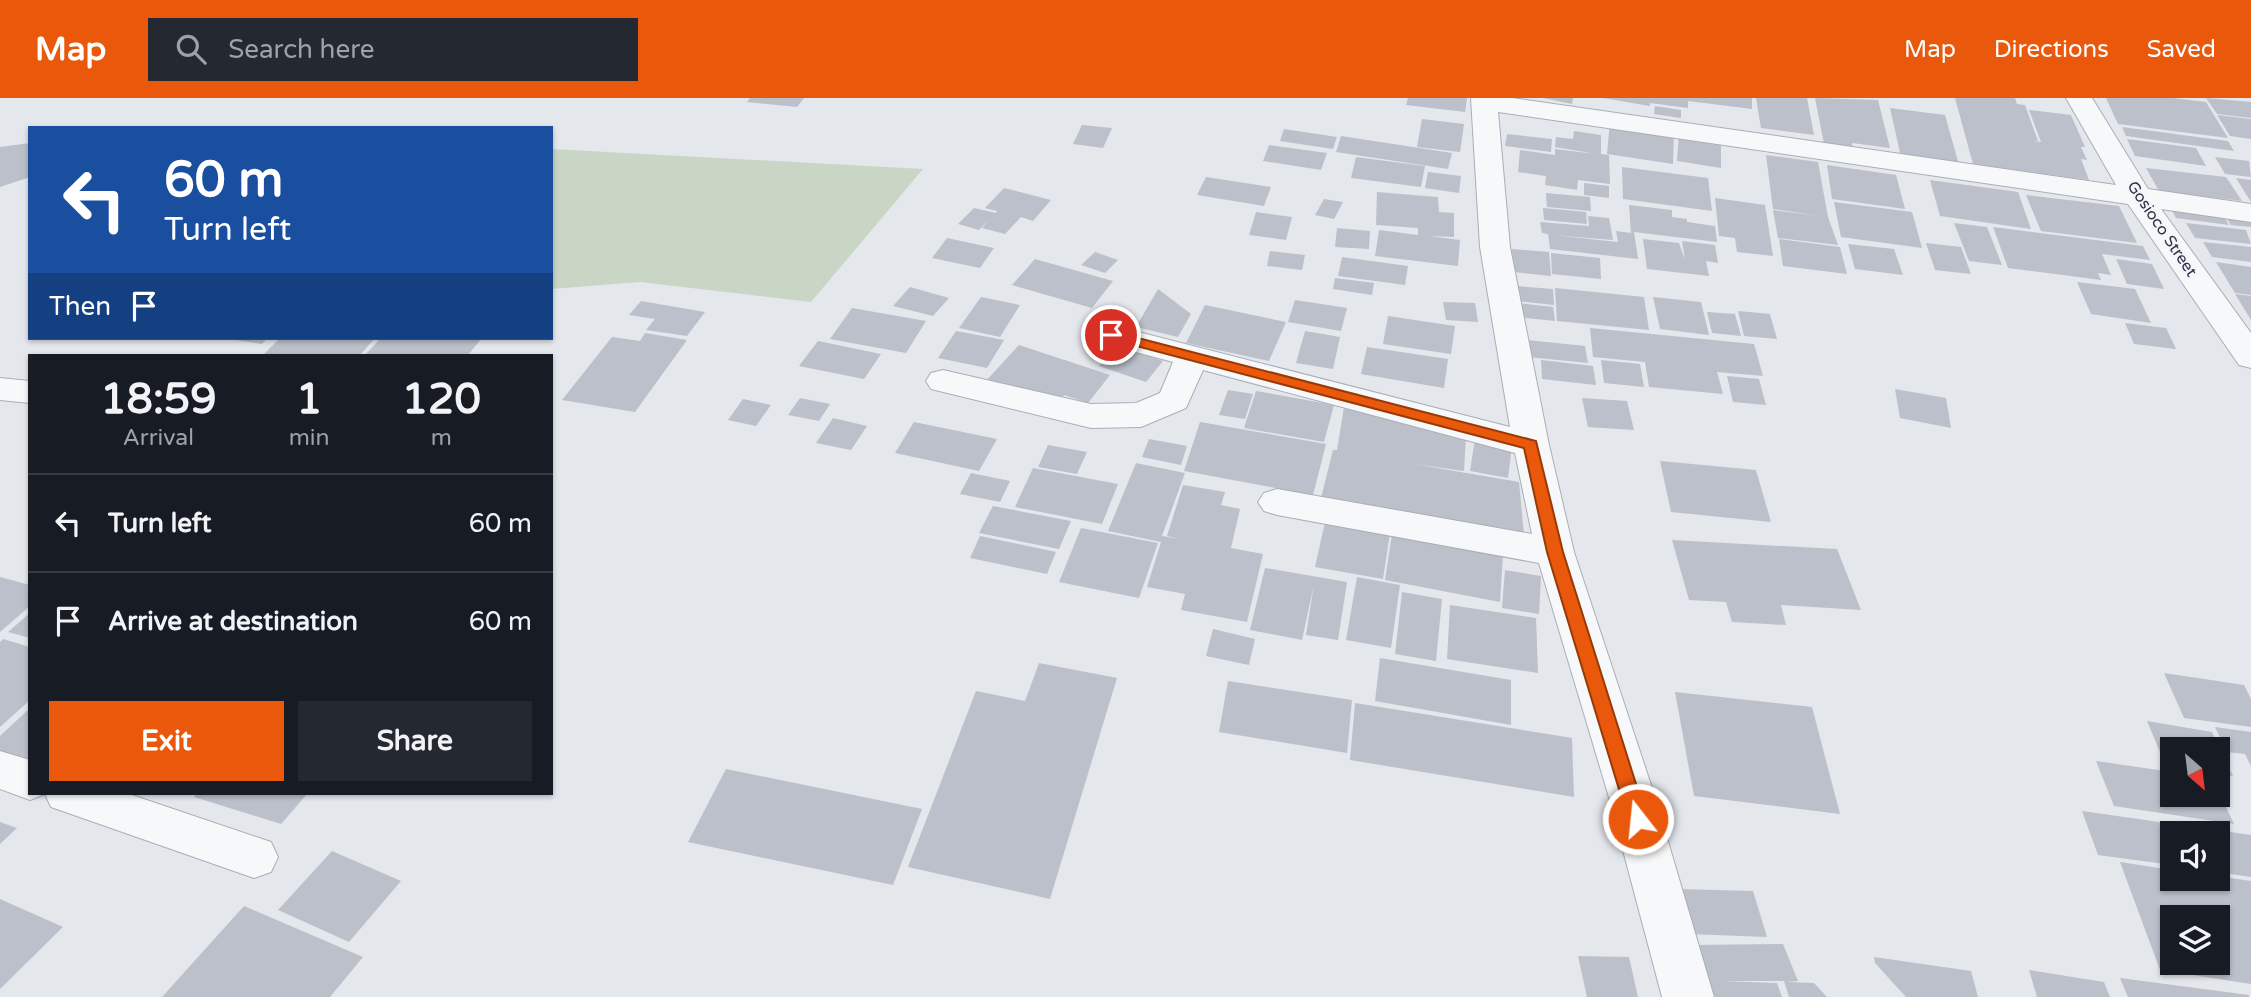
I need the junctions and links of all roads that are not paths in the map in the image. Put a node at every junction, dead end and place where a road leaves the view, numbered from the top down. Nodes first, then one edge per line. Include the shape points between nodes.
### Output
1 (2074, 99) edge
2 (1485, 100) edge
3 (2139, 200) junction
4 (2251, 213) edge
5 (1111, 335) dead end
6 (2251, 356) edge
7 (1191, 358) junction
8 (943, 382) dead end
9 (0, 389) edge
10 (28, 391) edge
11 (1531, 445) junction
12 (1277, 502) dead end
13 (1555, 552) junction
14 (0, 770) edge
15 (28, 779) edge
16 (73, 795) edge
17 (254, 857) dead end
18 (1688, 997) edge

1 - 3 street, Gosioco Street
2 - 3 street
2 - 11 street via 1495,247
3 - 4 street
3 - 6 street, Gosioco Street
5 - 7 street
7 - 8 street via 1174,400 1141,415 1091,416
7 - 11 street
9 - 10 street
11 - 13 street
12 - 13 street
13 - 18 street via 1631,794
14 - 15 street
16 - 17 street

